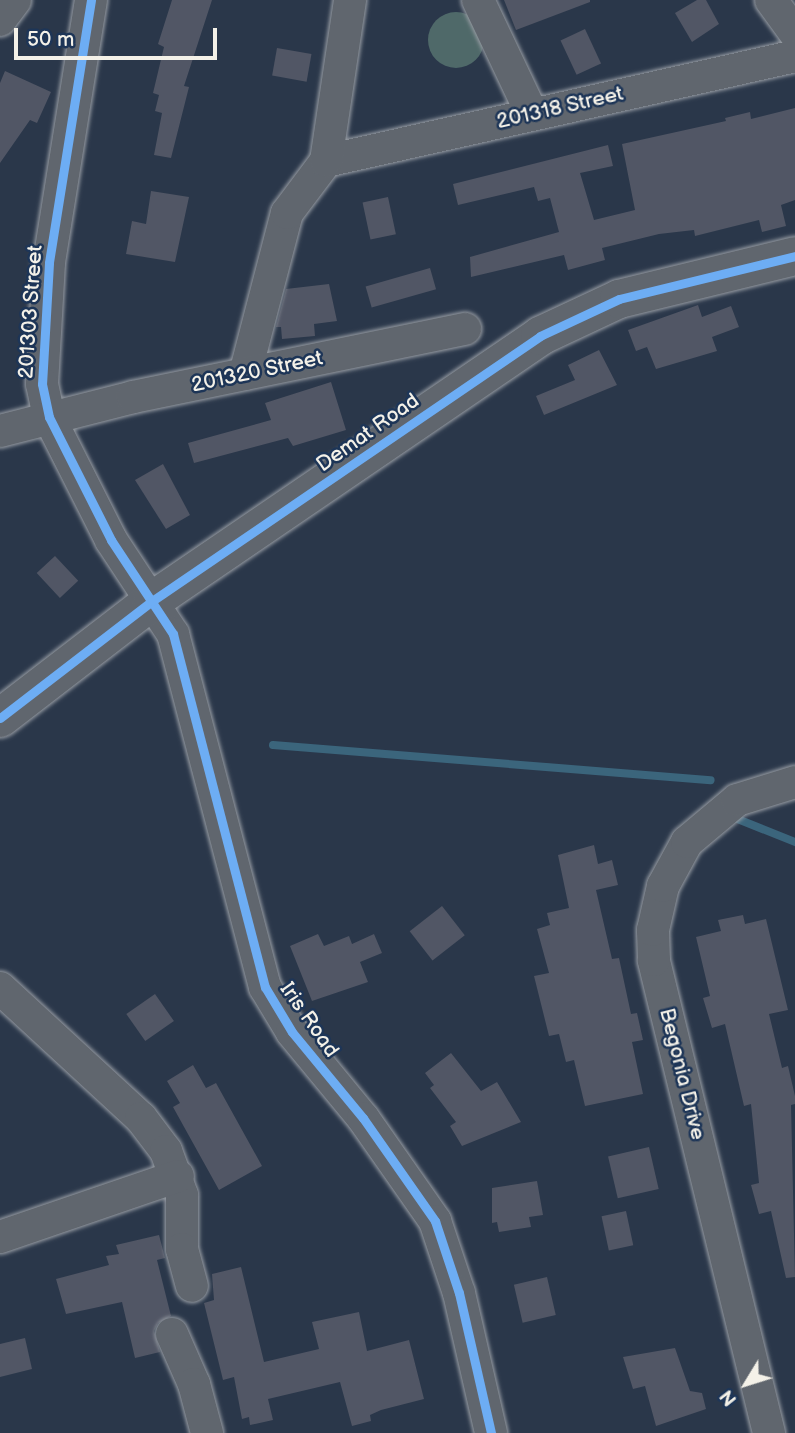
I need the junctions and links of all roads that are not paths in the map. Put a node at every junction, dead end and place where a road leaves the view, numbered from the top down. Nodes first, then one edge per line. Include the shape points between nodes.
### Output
1 (15, 0) edge
2 (91, 0) edge
3 (350, 0) edge
4 (478, 0) edge
5 (771, 0) edge
6 (0, 20) edge
7 (795, 33) edge
8 (795, 56) edge
9 (532, 114) junction
10 (326, 161) junction
11 (795, 256) edge
12 (465, 329) dead end
13 (245, 374) junction
14 (49, 417) junction
15 (0, 431) edge
16 (152, 601) junction
17 (0, 718) edge
18 (795, 782) edge
19 (0, 988) edge
20 (178, 1176) junction
21 (0, 1237) edge
22 (192, 1286) dead end
23 (172, 1334) dead end
24 (207, 1433) edge
25 (490, 1433) edge
26 (769, 1433) edge

1 - 6 street
2 - 14 street, 201303 Street via 49,263 42,384
3 - 10 street
4 - 9 street
5 - 7 street
8 - 9 street, 201318 Street
9 - 10 street, 201318 Street
10 - 13 street via 287,213
11 - 16 street, Demat Road via 619,299 540,336
12 - 13 street, 201320 Street
13 - 14 street, 201320 Street
14 - 15 street, 201320 Street
14 - 16 street, 201303 Street via 111,540
16 - 17 street, Demat Road
16 - 25 street, Iris Road via 173,634 184,667 265,987 292,1032 363,1118 435,1221 459,1293
18 - 26 street, Begonia Drive via 737,800 687,842 666,880 653,930 654,960
19 - 20 street via 141,1118
20 - 21 street
20 - 22 street via 182,1249
23 - 24 street via 194,1384

